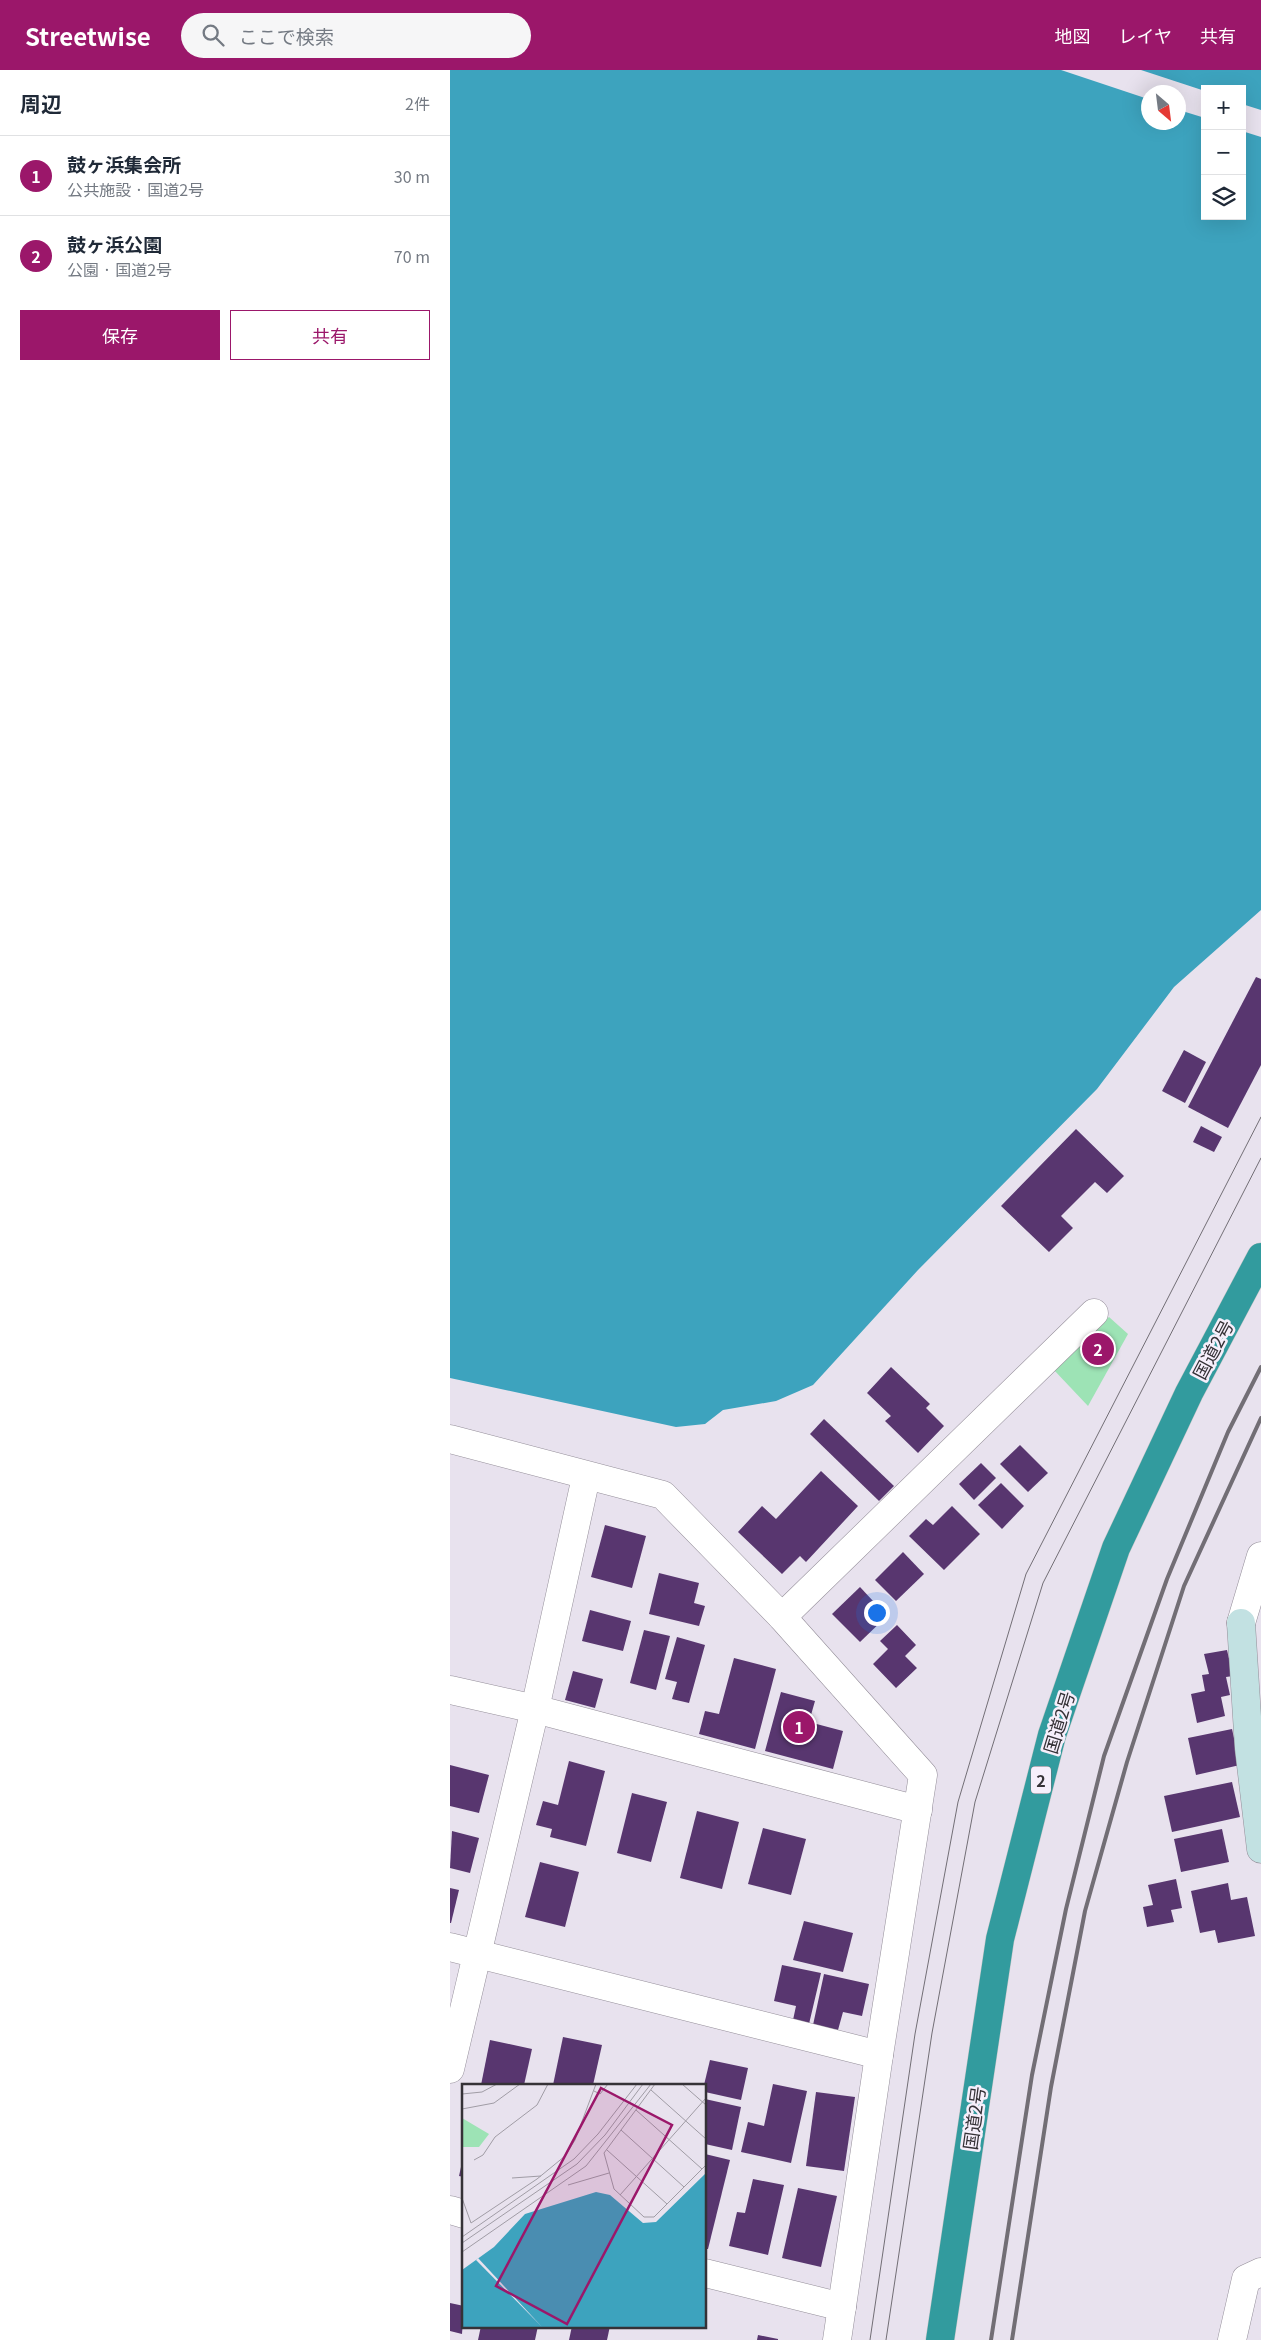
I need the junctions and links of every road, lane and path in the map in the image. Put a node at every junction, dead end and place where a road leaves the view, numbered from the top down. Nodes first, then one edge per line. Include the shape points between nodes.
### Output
1 (1261, 1256) edge
2 (1094, 1313) dead end
3 (450, 1440) edge
4 (586, 1477) junction
5 (1261, 1556) edge
6 (782, 1616) junction
7 (450, 1690) edge
8 (535, 1709) junction
9 (918, 1810) junction
10 (1261, 1849) edge
11 (450, 1947) edge
12 (477, 1954) junction
13 (879, 2055) junction
14 (450, 2069) edge
15 (1261, 2272) edge
16 (706, 2273) edge
17 (842, 2307) junction
18 (837, 2340) edge
19 (940, 2340) edge
20 (1232, 2340) edge

1 - 19 highway, 国道2号 / 2 via 1189,1393 1116,1548 1052,1736 1000,1939
2 - 6 street
3 - 4 street
4 - 6 street via 663,1496
4 - 8 street
5 - 10 street via 1241,1623 1249,1748
6 - 9 street via 923,1775
7 - 8 street
8 - 9 street
8 - 12 street
9 - 13 street
11 - 12 street
12 - 13 street
12 - 14 street
13 - 17 street
15 - 20 street via 1246,2279
16 - 17 street
17 - 18 street

